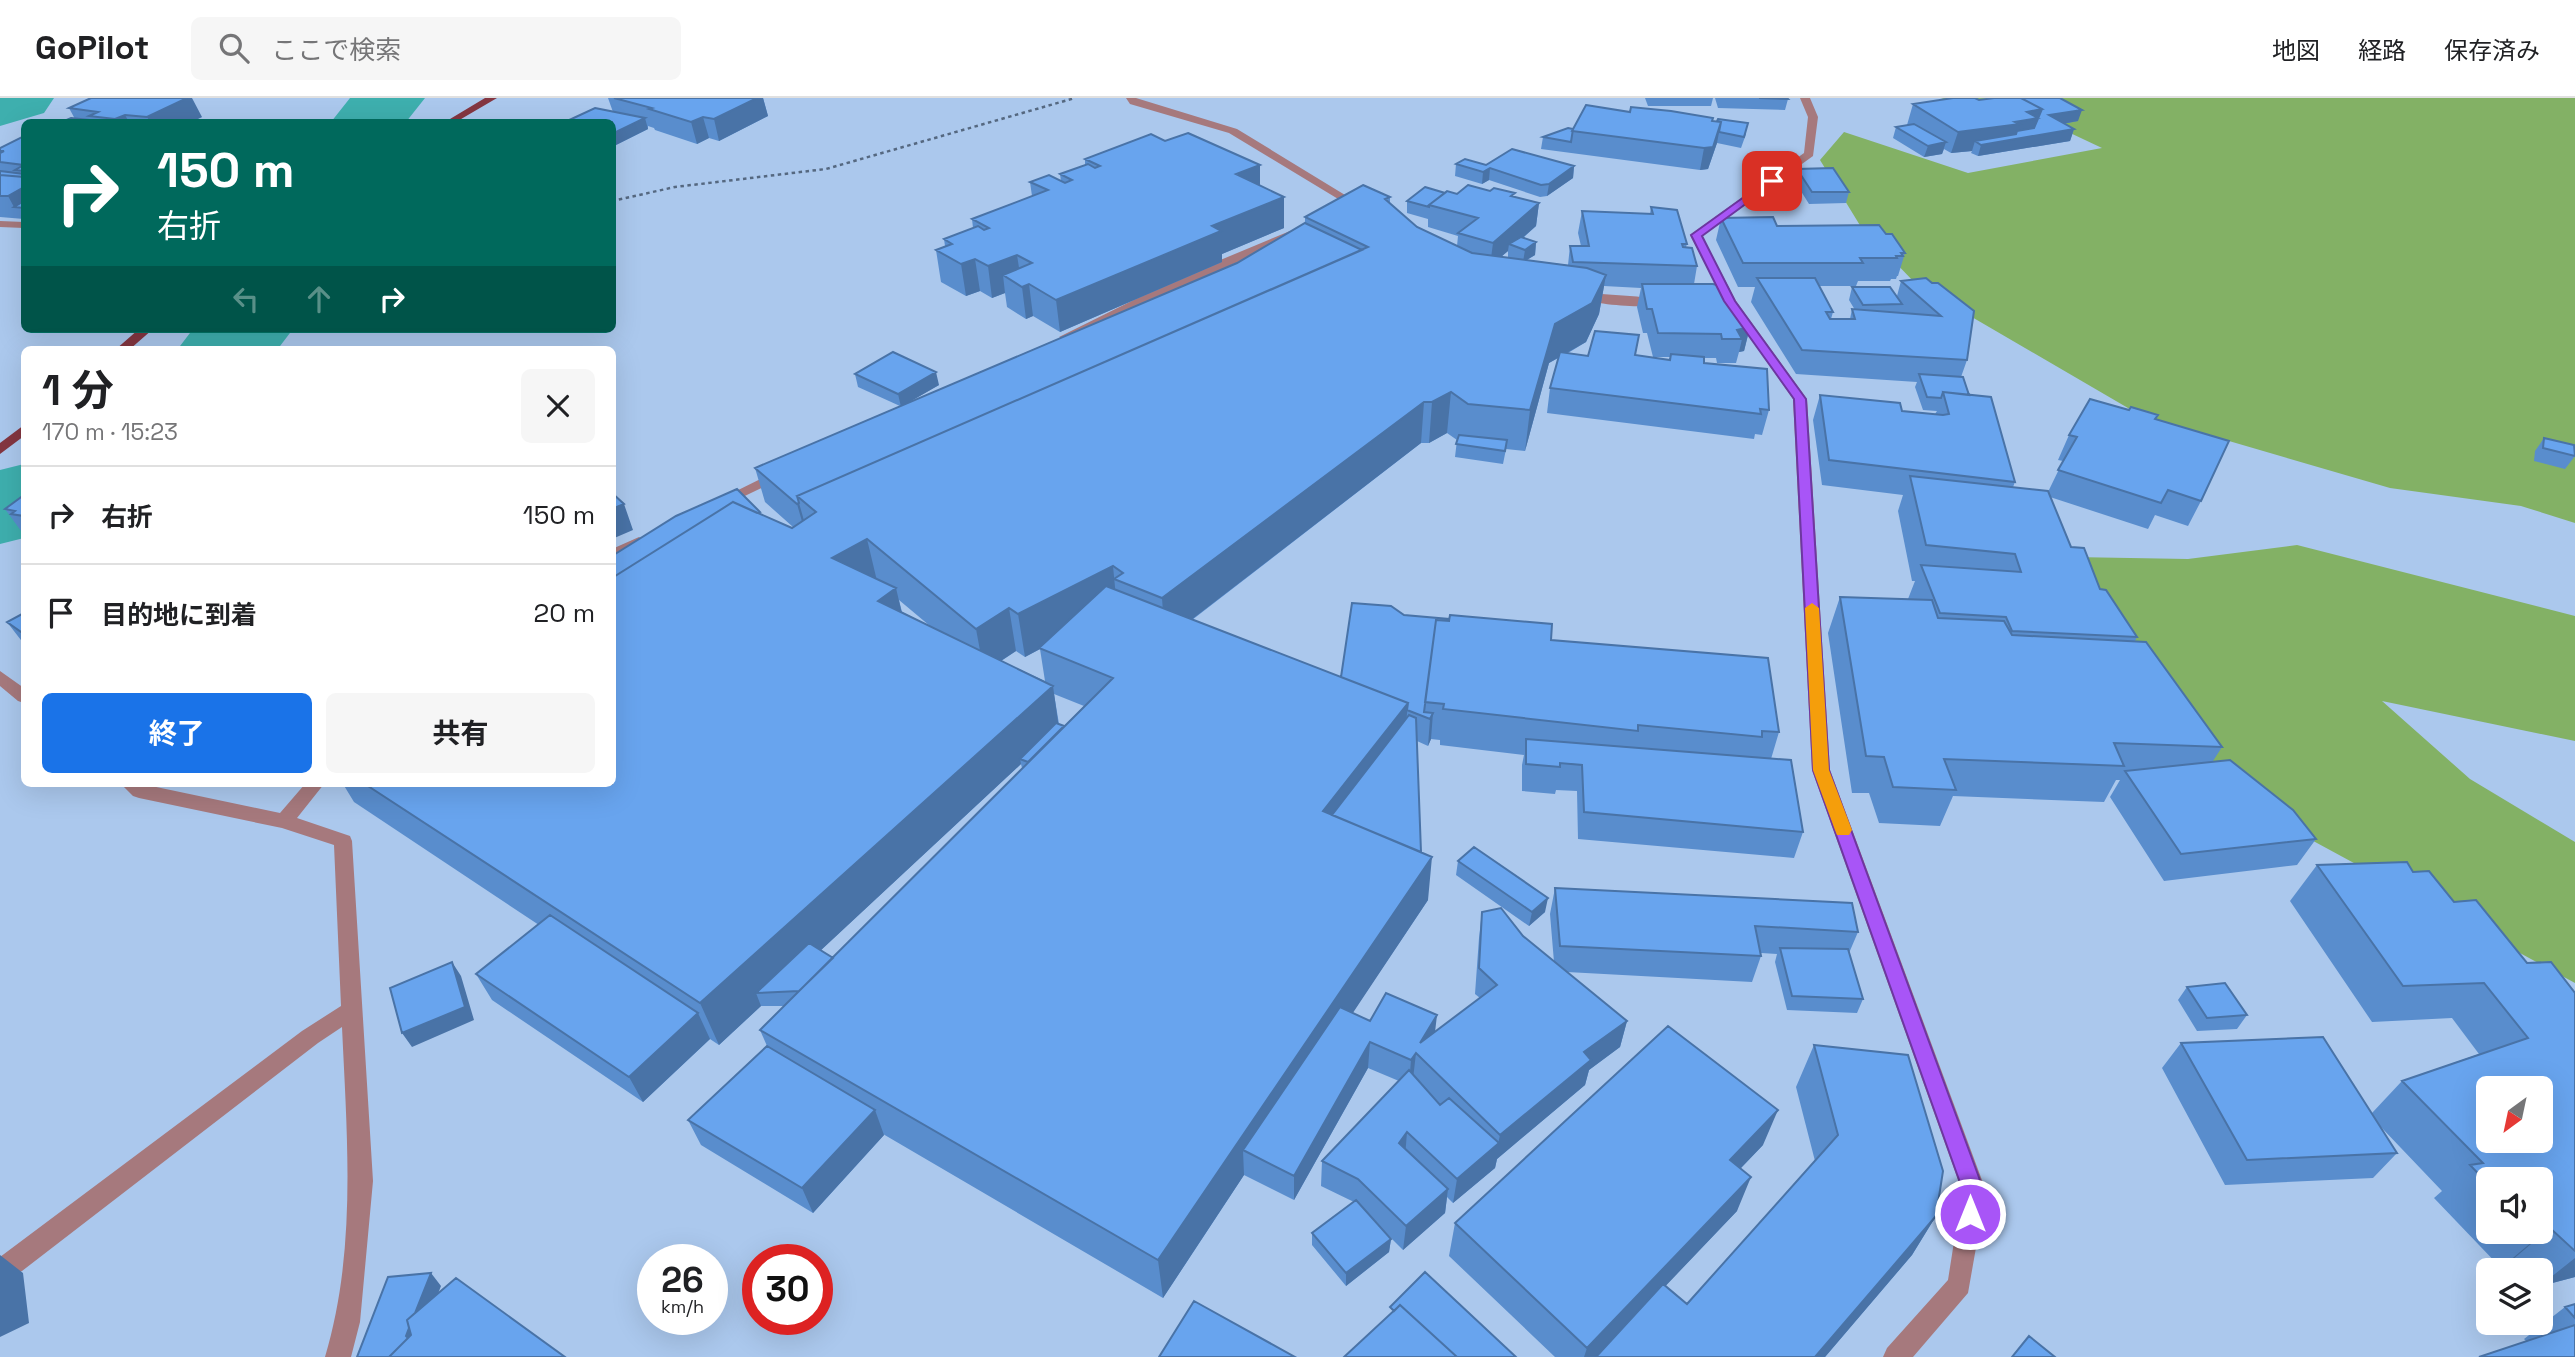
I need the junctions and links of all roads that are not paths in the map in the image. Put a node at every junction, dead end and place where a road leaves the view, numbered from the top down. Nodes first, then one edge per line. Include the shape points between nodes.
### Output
1 (492, 98) edge
2 (1131, 98) edge
3 (1805, 98) edge
4 (455, 119) edge
5 (1379, 216) edge
6 (0, 224) edge
7 (21, 225) edge
8 (1307, 227) edge
9 (1567, 294) edge
10 (1668, 301) edge
11 (142, 333) edge
12 (1049, 345) edge
13 (126, 346) edge
14 (21, 432) edge
15 (0, 450) edge
16 (799, 465) edge
17 (712, 507) edge
18 (650, 537) edge
19 (616, 553) edge
20 (0, 677) edge
21 (21, 695) edge
22 (134, 787) edge
23 (312, 787) edge
24 (284, 821) junction
25 (351, 1011) junction
26 (0, 1269) edge
27 (338, 1357) edge
28 (1896, 1357) edge

1 - 4 main road
2 - 5 street via 1233,131 1350,209
3 - 28 street via 1813,117 1809,154 1696,235 1724,301 1800,399 1821,770 1974,1191 1958,1285
6 - 7 street
8 - 12 street
9 - 10 street
11 - 13 main road
14 - 15 main road
16 - 17 street
18 - 19 street
20 - 21 street
22 - 24 street
23 - 24 street
24 - 25 street via 343,841
25 - 26 street via 310,1037 14,1264
25 - 27 street via 361,1181 348,1322

